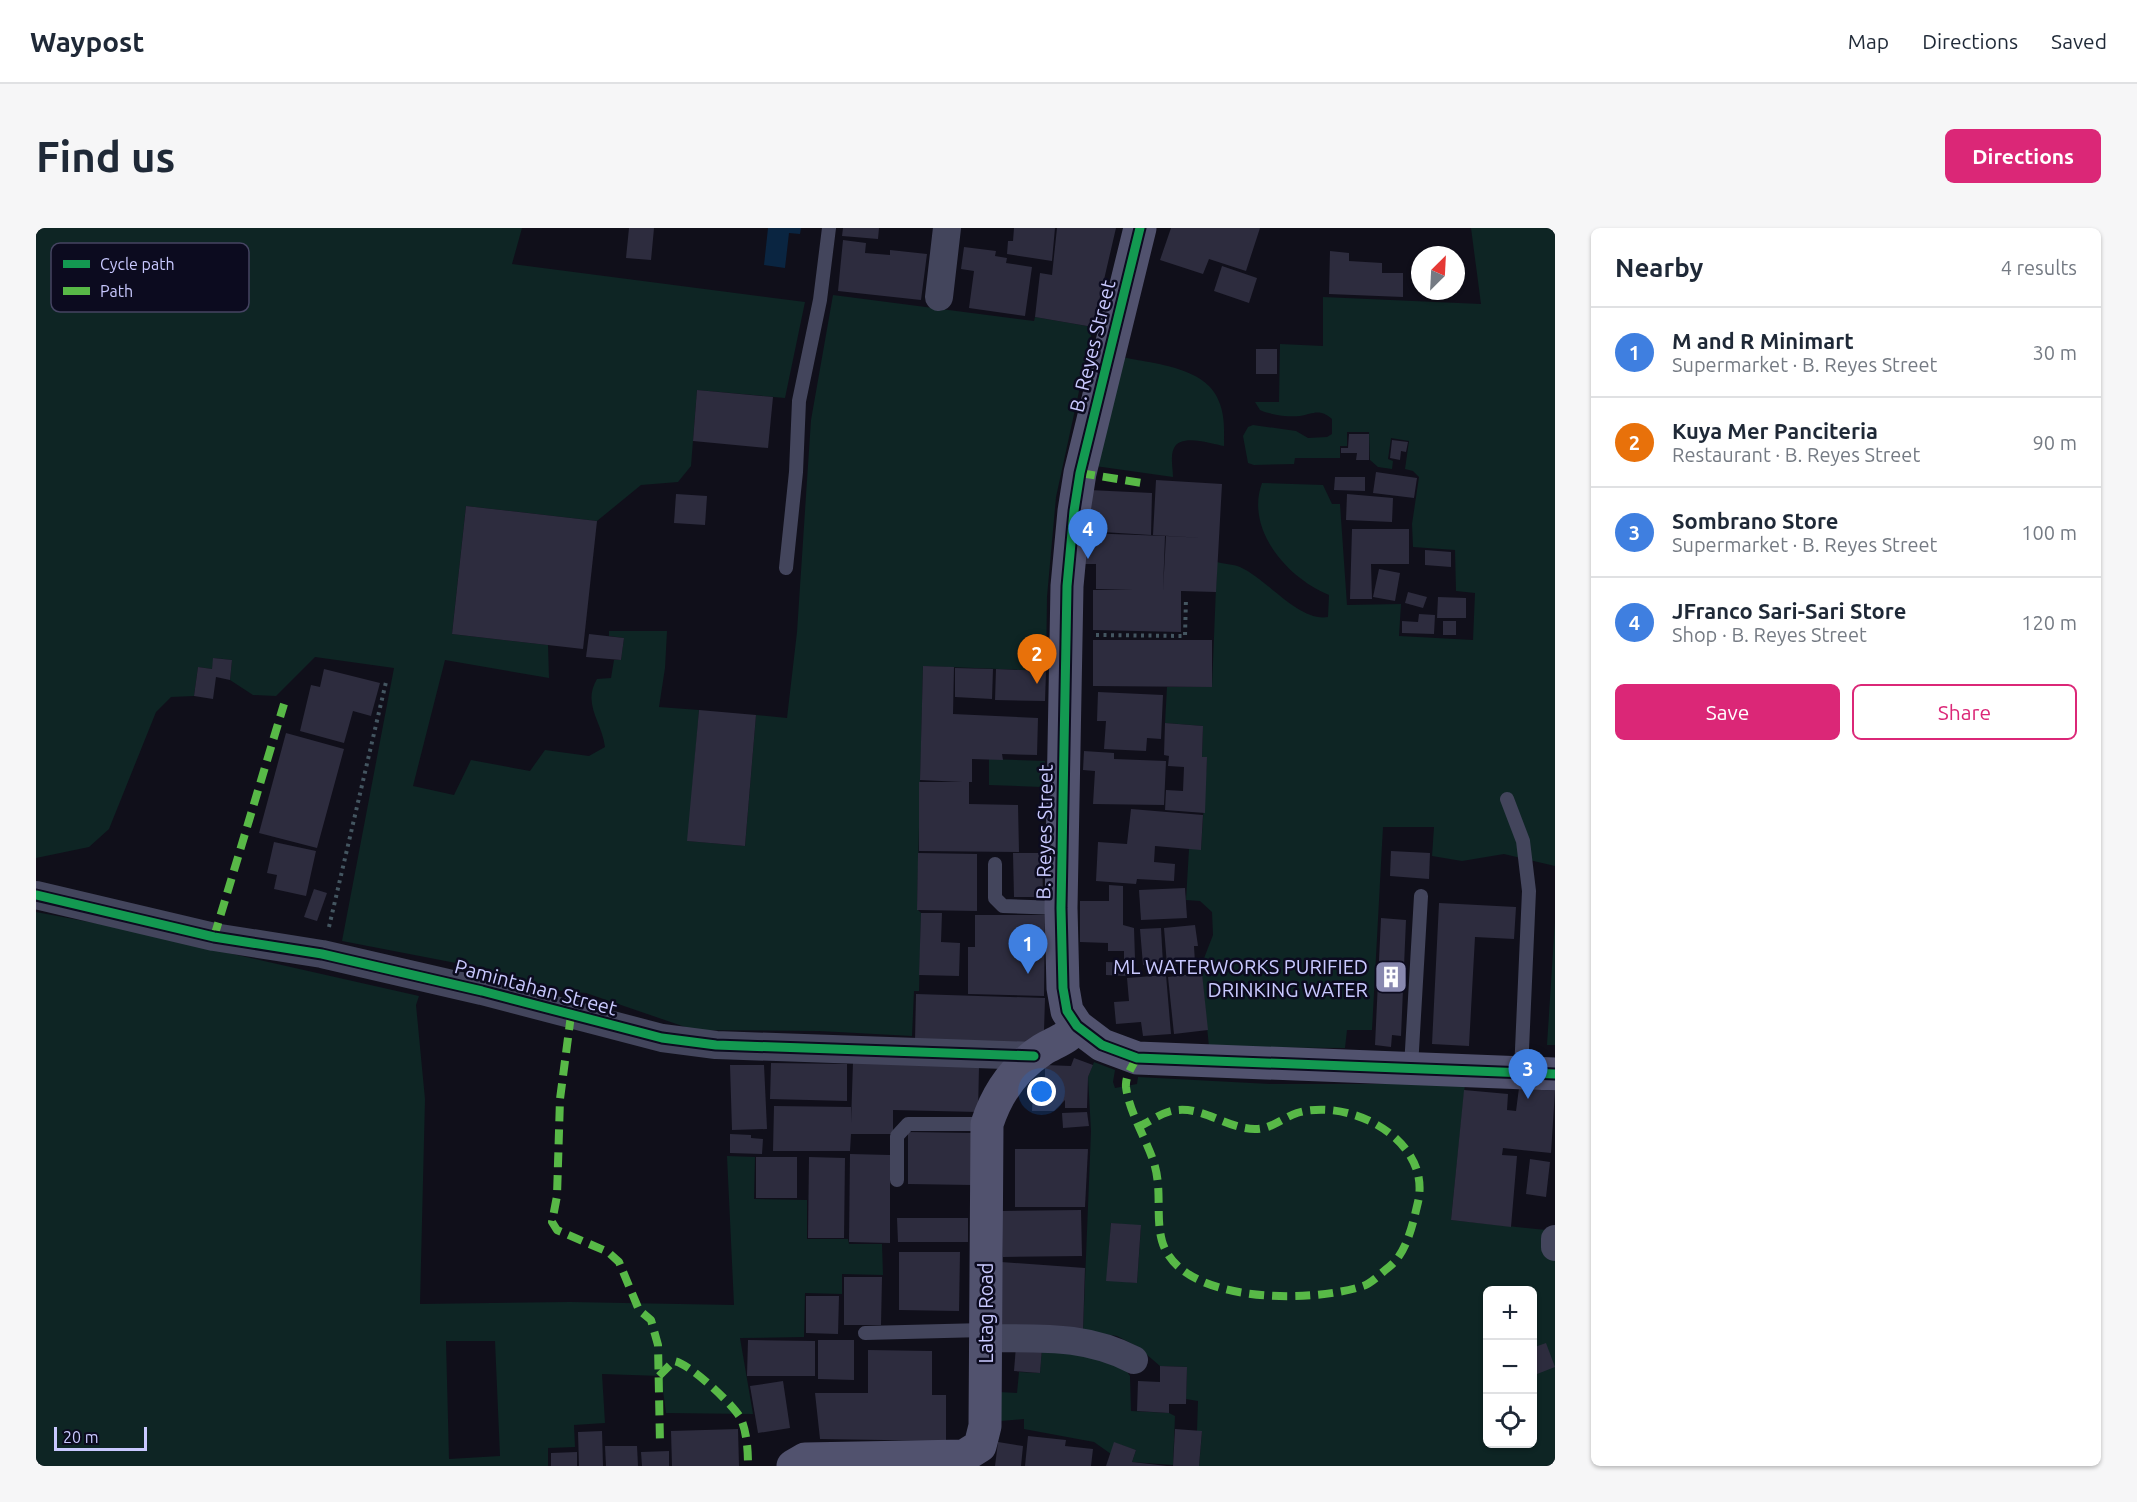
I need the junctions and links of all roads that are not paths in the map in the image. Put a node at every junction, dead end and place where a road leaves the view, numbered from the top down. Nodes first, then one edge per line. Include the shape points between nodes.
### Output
1 (829, 228) edge
2 (946, 228) edge
3 (1140, 228) edge
4 (939, 297) dead end
5 (786, 568) dead end
6 (1507, 799) dead end
7 (995, 864) dead end
8 (36, 895) edge
9 (1421, 896) dead end
10 (1060, 908) junction
11 (1077, 1026) junction
12 (1034, 1056) junction
13 (1411, 1067) junction
14 (1521, 1072) junction
15 (1555, 1074) edge
16 (987, 1124) junction
17 (897, 1180) dead end
18 (1555, 1239) edge
19 (1555, 1247) edge
20 (865, 1333) dead end
21 (984, 1334) junction
22 (1134, 1360) dead end
23 (793, 1466) edge

1 - 5 lane via 820,300 799,401
2 - 4 street
3 - 10 street, B. Reyes Street via 1080,473 1071,539 1065,634
6 - 14 lane via 1523,841 1529,891
7 - 10 lane via 995,898 1003,906
8 - 12 street, Pamintahan Street via 214,937 322,954 683,1041
9 - 13 lane
10 - 11 street, B. Reyes Street via 1065,1003
11 - 12 street, Latag Road via 1068,1036
11 - 13 street, B. Reyes Street via 1102,1045 1137,1058
12 - 16 street, Latag Road via 1004,1085
13 - 14 street, B. Reyes Street
14 - 15 street, B. Reyes Street
16 - 17 lane via 908,1124 897,1136
16 - 21 street, Latag Road
18 - 19 street
20 - 21 lane
21 - 22 street via 1092,1342
21 - 23 street, Latag Road via 985,1426 980,1446 973,1453 805,1459

